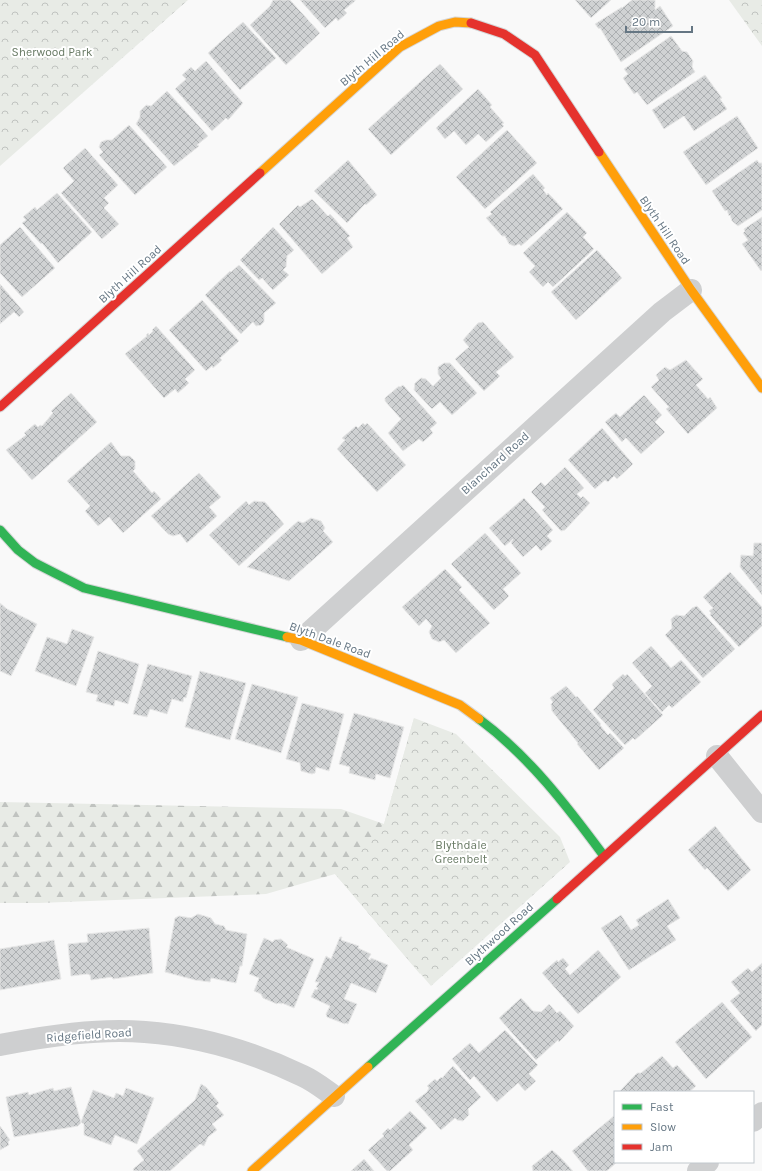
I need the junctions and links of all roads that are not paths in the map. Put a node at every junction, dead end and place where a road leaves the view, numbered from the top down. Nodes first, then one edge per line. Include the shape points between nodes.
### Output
1 (691, 290) junction
2 (762, 388) edge
3 (0, 407) edge
4 (0, 530) edge
5 (301, 640) junction
6 (762, 715) edge
7 (717, 756) junction
8 (762, 812) edge
9 (604, 856) junction
10 (0, 1045) edge
11 (334, 1096) junction
12 (762, 1113) edge
13 (754, 1120) edge
14 (707, 1163) edge
15 (252, 1171) edge
16 (698, 1171) edge

1 - 2 street, Blyth Hill Road
1 - 3 street, Blyth Hill Road via 535,55 518,41 499,31 454,22 426,31 400,47
1 - 5 street, Blanchard Road via 644,328
4 - 5 street, Blyth Dale Road via 18,550 35,563 84,588
5 - 9 street, Blyth Dale Road via 460,705 495,731 521,756 560,797
6 - 7 street, Blythwood Road
7 - 8 street
7 - 9 street, Blythwood Road
9 - 11 street, Blythwood Road
10 - 11 street, Ridgefield Road via 107,1031 175,1036 238,1051 304,1077
11 - 15 street, Blythwood Road
12 - 13 street
14 - 16 street

